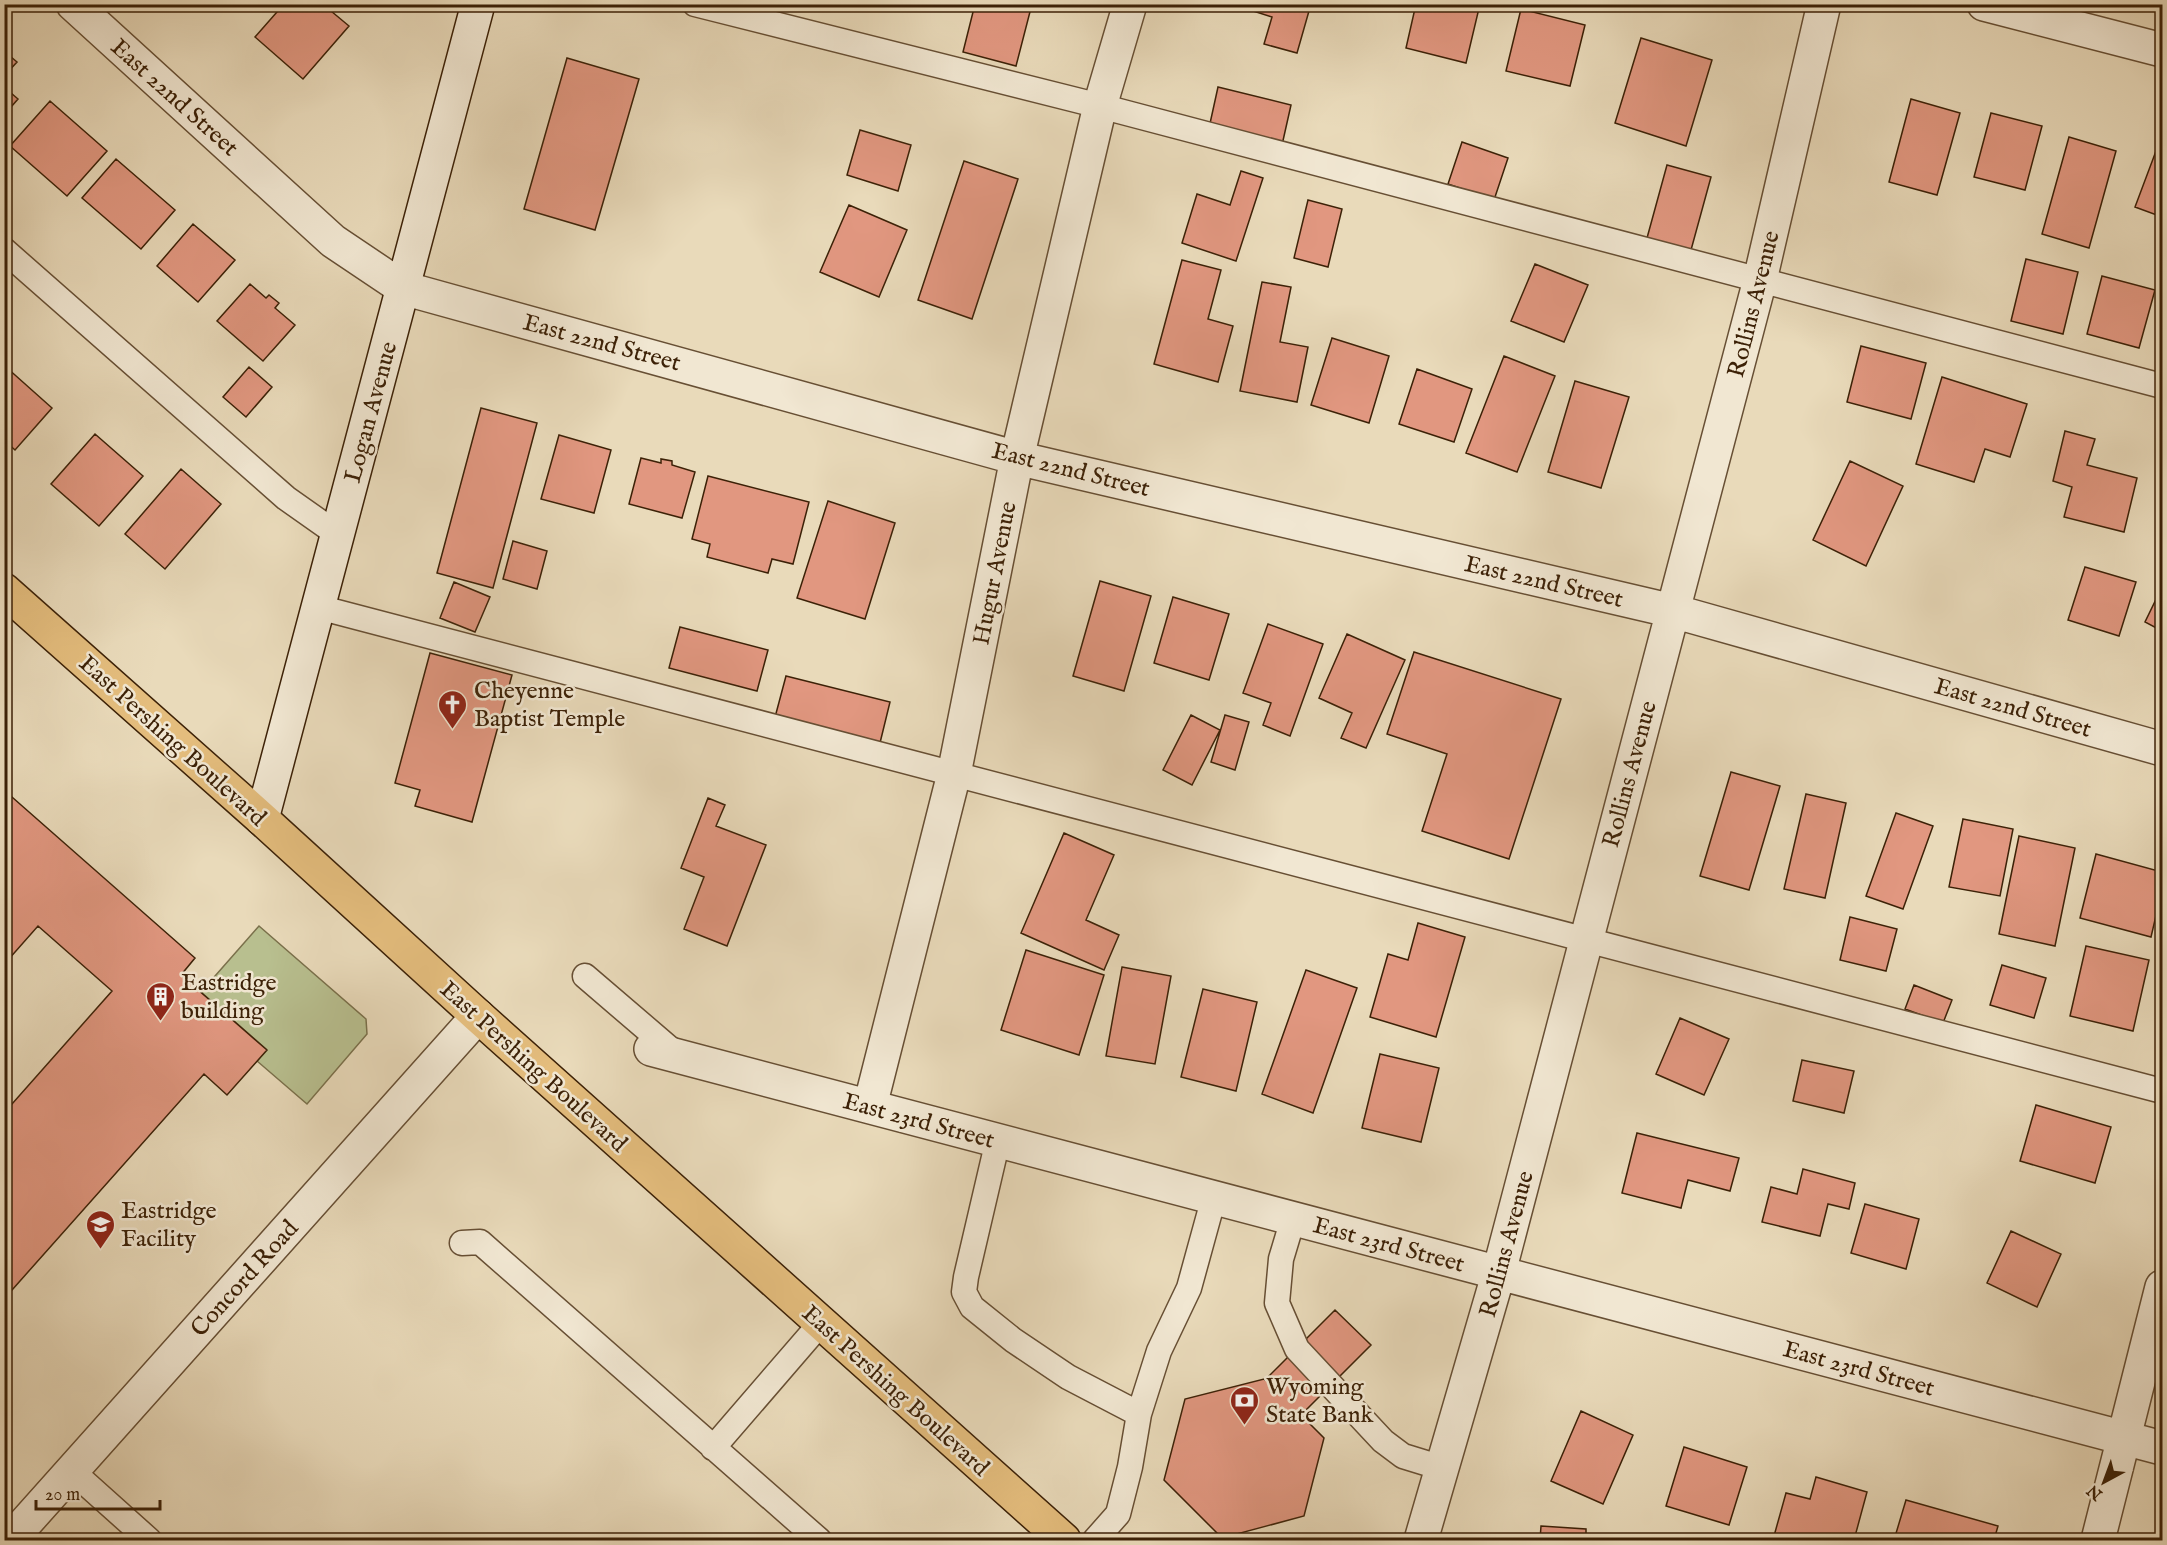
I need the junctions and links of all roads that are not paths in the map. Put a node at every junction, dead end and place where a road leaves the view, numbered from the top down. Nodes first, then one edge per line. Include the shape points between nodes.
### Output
1 (73, 4) edge
2 (478, 4) edge
3 (695, 4) edge
4 (1130, 4) edge
5 (1824, 4) edge
6 (1984, 4) edge
7 (2163, 50) edge
8 (1100, 106) junction
9 (4, 250) edge
10 (1760, 280) junction
11 (403, 288) junction
12 (2163, 386) edge
13 (1017, 458) junction
14 (337, 534) junction
15 (4, 590) edge
16 (318, 607) junction
17 (1673, 610) junction
18 (2163, 749) edge
19 (954, 774) junction
20 (262, 819) junction
21 (1586, 939) junction
22 (585, 976) dead end
23 (478, 1016) junction
24 (664, 1052) joint
25 (2163, 1091) edge
26 (870, 1106) junction
27 (998, 1140) junction
28 (1214, 1197) junction
29 (1293, 1219) junction
30 (462, 1243) dead end
31 (1499, 1272) junction
32 (2163, 1287) edge
33 (820, 1324) junction
34 (1138, 1414) junction
35 (2124, 1438) junction
36 (713, 1448) junction
37 (2163, 1448) edge
38 (1442, 1468) junction
39 (72, 1471) junction
40 (10, 1540) edge
41 (149, 1540) edge
42 (819, 1540) edge
43 (1064, 1540) edge
44 (1095, 1540) edge
45 (1421, 1540) edge
46 (2098, 1540) edge

1 - 11 street, East 22nd Street via 333,241
2 - 11 street, Logan Avenue
3 - 8 lane
4 - 8 street, Hugur Avenue
5 - 10 street, Rollins Avenue
6 - 7 street
8 - 10 lane
8 - 13 street, Hugur Avenue
9 - 14 lane via 286,498
10 - 12 lane
10 - 17 street, Rollins Avenue
11 - 13 street, East 22nd Street
11 - 14 street, Logan Avenue
13 - 17 street, East 22nd Street
13 - 19 street, Hugur Avenue
14 - 16 street, Logan Avenue
15 - 20 main road, East Pershing Boulevard
16 - 19 lane
16 - 20 street, Logan Avenue
17 - 18 street, East 22nd Street
17 - 21 street, Rollins Avenue
19 - 21 lane
19 - 26 street, Hugur Avenue
20 - 23 main road, East Pershing Boulevard
21 - 25 lane
21 - 31 street, Rollins Avenue
22 - 24 lane
23 - 33 main road, East Pershing Boulevard
23 - 39 street, Concord Road
24 - 26 street, East 23rd Street
26 - 27 street, East 23rd Street
27 - 28 street, East 23rd Street
27 - 34 lane via 964,1292 972,1307 1013,1340 1068,1377
28 - 29 street, East 23rd Street
28 - 34 lane via 1189,1288 1159,1351
29 - 31 street, East 23rd Street
29 - 38 lane via 1281,1260 1277,1303 1297,1349 1383,1441 1403,1456
30 - 36 lane via 480,1242
31 - 35 street, East 23rd Street
31 - 38 street, Rollins Avenue
32 - 35 street
33 - 36 lane
33 - 43 main road, East Pershing Boulevard
34 - 44 lane via 1118,1514
35 - 37 street, East 23rd Street
35 - 46 street
36 - 42 lane
38 - 45 street, Rollins Avenue
39 - 40 street, Concord Road
39 - 41 lane

